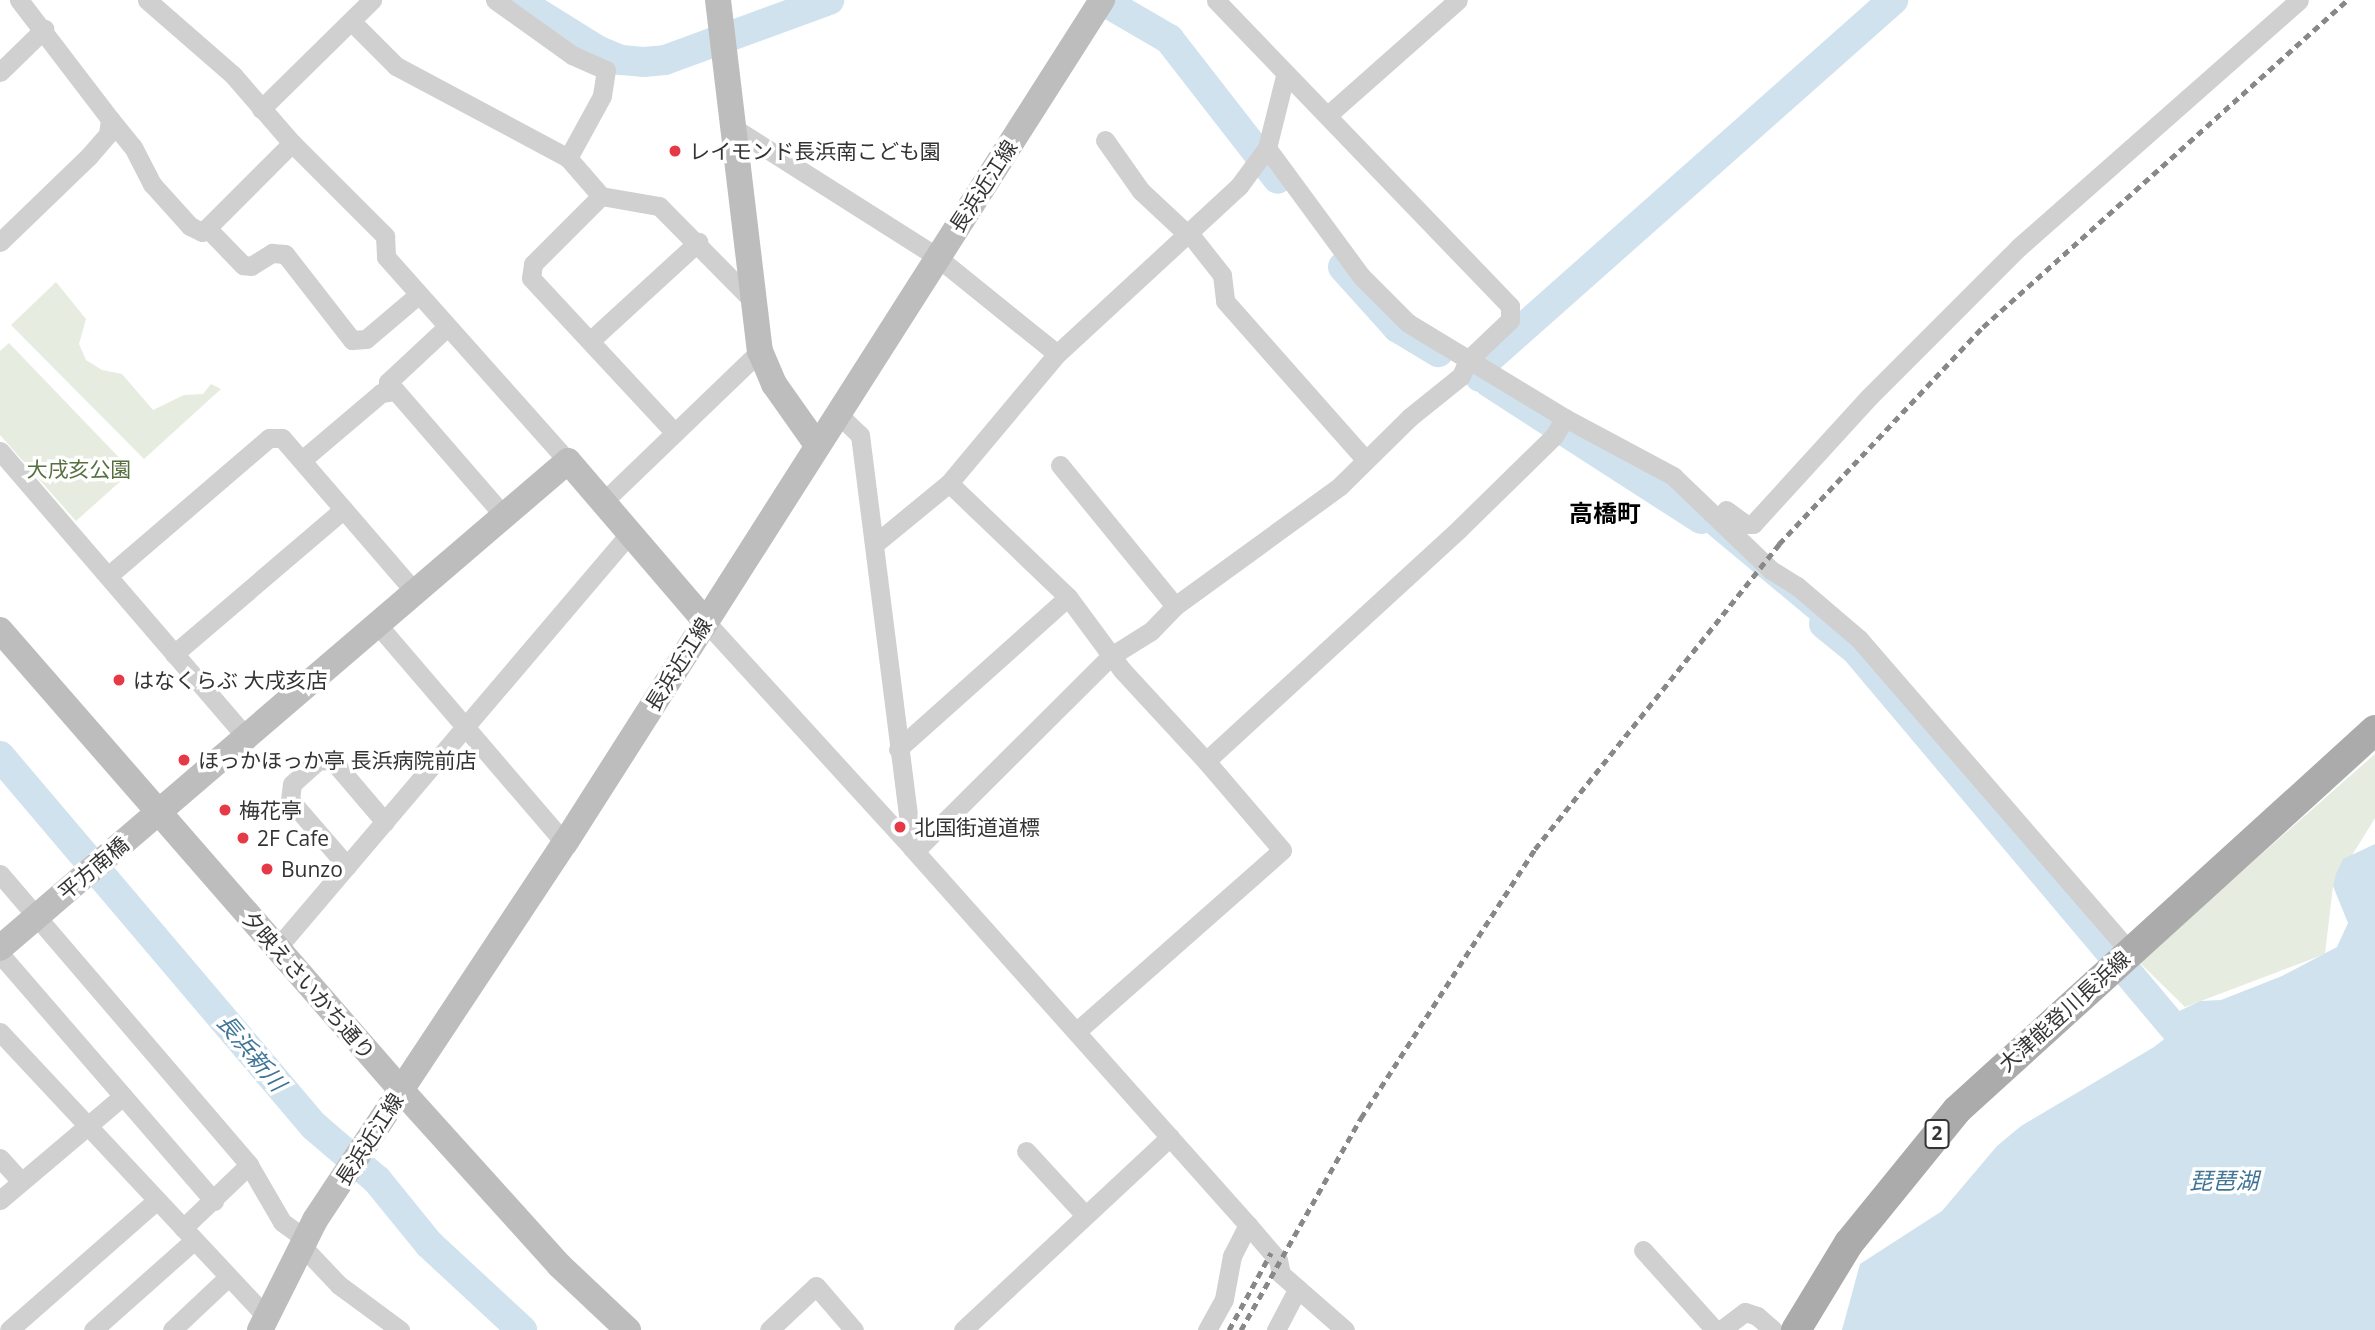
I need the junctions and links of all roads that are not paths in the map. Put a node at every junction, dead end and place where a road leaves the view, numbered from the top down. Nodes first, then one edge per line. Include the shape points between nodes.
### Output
1 (19, 0) edge
2 (147, 0) edge
3 (372, 0) edge
4 (495, 0) edge
5 (718, 0) edge
6 (1216, 0) edge
7 (1458, 0) edge
8 (2299, 0) edge
9 (1099, 4) edge
10 (351, 21) junction
11 (44, 29) junction
12 (0, 72) edge
13 (1285, 76) junction
14 (261, 109) junction
15 (1329, 114) junction
16 (110, 120) junction
17 (734, 128) junction
18 (1105, 140) dead end
19 (292, 143) junction
20 (1262, 154) junction
21 (569, 158) junction
22 (601, 196) junction
23 (207, 228) junction
24 (1188, 233) junction
25 (0, 242) edge
26 (698, 243) junction
27 (937, 257) junction
28 (418, 295) junction
29 (752, 300) junction
30 (447, 327) junction
31 (590, 341) junction
32 (760, 351) junction
33 (1056, 354) junction
34 (1472, 367) junction
35 (395, 391) junction
36 (838, 414) junction
37 (1561, 426) junction
38 (673, 431) junction
39 (817, 445) junction
40 (0, 451) edge
41 (1365, 459) junction
42 (302, 460) junction
43 (568, 461) junction
44 (1060, 465) dead end
45 (1673, 476) junction
46 (949, 483) junction
47 (603, 502) junction
48 (344, 509) junction
49 (504, 516) junction
50 (630, 533) junction
51 (876, 543) junction
52 (108, 576) junction
53 (415, 592) junction
54 (1068, 597) junction
55 (1175, 606) junction
56 (705, 621) junction
57 (377, 624) junction
58 (0, 630) edge
59 (174, 654) junction
60 (1111, 656) junction
61 (466, 727) junction
62 (2375, 730) edge
63 (246, 737) junction
64 (898, 750) junction
65 (1206, 761) junction
66 (149, 820) junction
67 (385, 822) junction
68 (565, 843) junction
69 (913, 850) junction
70 (348, 866) junction
71 (0, 874) edge
72 (41, 912) junction
73 (0, 948) edge
74 (277, 948) junction
75 (0, 954) edge
76 (2123, 958) junction
77 (1077, 1031) junction
78 (0, 1032) edge
79 (401, 1090) junction
80 (123, 1096) junction
81 (86, 1126) junction
82 (1170, 1136) junction
83 (1026, 1151) dead end
84 (0, 1158) edge
85 (250, 1165) junction
86 (21, 1181) junction
87 (0, 1200) edge
88 (156, 1201) junction
89 (214, 1201) junction
90 (1084, 1214) junction
91 (1248, 1225) junction
92 (188, 1235) junction
93 (307, 1235) junction
94 (1643, 1250) dead end
95 (227, 1278) junction
96 (1298, 1288) junction
97 (264, 1324) edge
98 (9, 1330) edge
99 (93, 1330) edge
100 (172, 1330) edge
101 (400, 1330) edge
102 (628, 1330) edge
103 (769, 1330) edge
104 (854, 1330) edge
105 (963, 1330) edge
106 (1208, 1330) edge
107 (1276, 1330) edge
108 (1345, 1330) edge
109 (1715, 1330) edge
110 (1721, 1330) edge
111 (1773, 1330) edge
112 (1796, 1330) edge

1 - 11 street
2 - 14 street via 233,75
3 - 10 street
4 - 21 street via 572,55 606,70 601,96
5 - 17 main road
6 - 13 street
7 - 15 street
8 - 45 street via 2018,247 1869,397 1753,524 1745,524 1699,488
9 - 27 main road, 長浜近江線
10 - 14 street
10 - 21 street via 396,66
11 - 12 street
11 - 16 street
13 - 15 street
13 - 20 street
14 - 19 street
15 - 34 street via 1510,306 1510,320
16 - 23 street via 133,147 152,184 190,226 202,232
16 - 25 street via 108,134 89,156
17 - 27 street
17 - 29 main road
18 - 24 street via 1141,191
19 - 23 street
19 - 28 street via 385,236 386,257
20 - 24 street via 1239,186
20 - 34 street via 1361,276 1408,323
21 - 22 street
22 - 26 street via 659,206
22 - 31 street via 533,264 531,278
23 - 28 street via 243,265 251,266 272,253 285,254 352,340 366,340
24 - 33 street
24 - 41 street via 1222,275 1226,301
26 - 29 street
26 - 31 street
27 - 33 street
27 - 36 main road, 長浜近江線
28 - 30 street
29 - 32 main road
30 - 35 street via 388,382
30 - 43 street
31 - 38 street
32 - 38 street
32 - 39 main road via 774,384
33 - 46 street
34 - 37 street
34 - 41 street
35 - 42 street via 381,393
35 - 49 street
36 - 39 main road, 長浜近江線
36 - 51 street via 860,435
37 - 45 street
37 - 65 street
38 - 47 street
39 - 56 main road, 長浜近江線
40 - 52 street
41 - 55 street via 1331,493 1276,528
42 - 48 street
42 - 52 street via 282,438 269,438
43 - 47 main road
43 - 49 main road, 平方南橋
44 - 55 street
45 - 76 street via 1771,570 1808,595 1885,666
46 - 51 street
46 - 54 street
47 - 50 main road
48 - 53 street
48 - 59 street
49 - 53 main road, 平方南橋
50 - 56 main road
50 - 61 street
51 - 64 street
52 - 59 street
53 - 57 main road, 平方南橋
54 - 60 street
54 - 64 street
55 - 60 street via 1151,631
56 - 68 main road, 長浜近江線
56 - 69 street
57 - 61 street
57 - 63 main road, 平方南橋
58 - 66 main road, 夕映えさいかち通り
59 - 63 street
60 - 65 street
60 - 69 street
61 - 67 street
61 - 68 street
62 - 76 main road, 大津能登川長浜線 / 2
63 - 66 main road, 平方南橋
64 - 69 street
65 - 77 street via 1282,850
66 - 72 main road, 平方南橋
66 - 74 main road, 夕映えさいかち通り
67 - 70 street
67 - 70 street via 333,761 319,760 292,784 290,800
68 - 79 main road, 長浜近江線
69 - 77 street
70 - 74 street
71 - 72 street
72 - 73 main road, 平方南橋
72 - 85 street
74 - 79 main road, 夕映えさいかち通り
75 - 80 street
76 - 112 main road, 大津能登川長浜線 / 2 via 1949,1120 1849,1243
77 - 82 street
78 - 81 street
79 - 93 main road, 長浜近江線
79 - 102 main road, 夕映えさいかち通り via 559,1265
80 - 81 street
80 - 89 street
81 - 86 street
81 - 88 street
82 - 90 street
82 - 91 street
83 - 90 street
84 - 86 street
85 - 89 street
85 - 93 street via 282,1222
86 - 87 street
88 - 92 street
88 - 98 street
89 - 92 street
90 - 105 street
91 - 96 street via 1278,1260 1281,1274
91 - 106 street via 1232,1256 1224,1299
92 - 95 street
92 - 99 street
93 - 97 main road, 長浜近江線
93 - 101 street via 339,1285
94 - 109 street
95 - 97 street
95 - 100 street
96 - 107 street
96 - 108 street
103 - 104 street via 816,1286
110 - 111 street via 1745,1312

